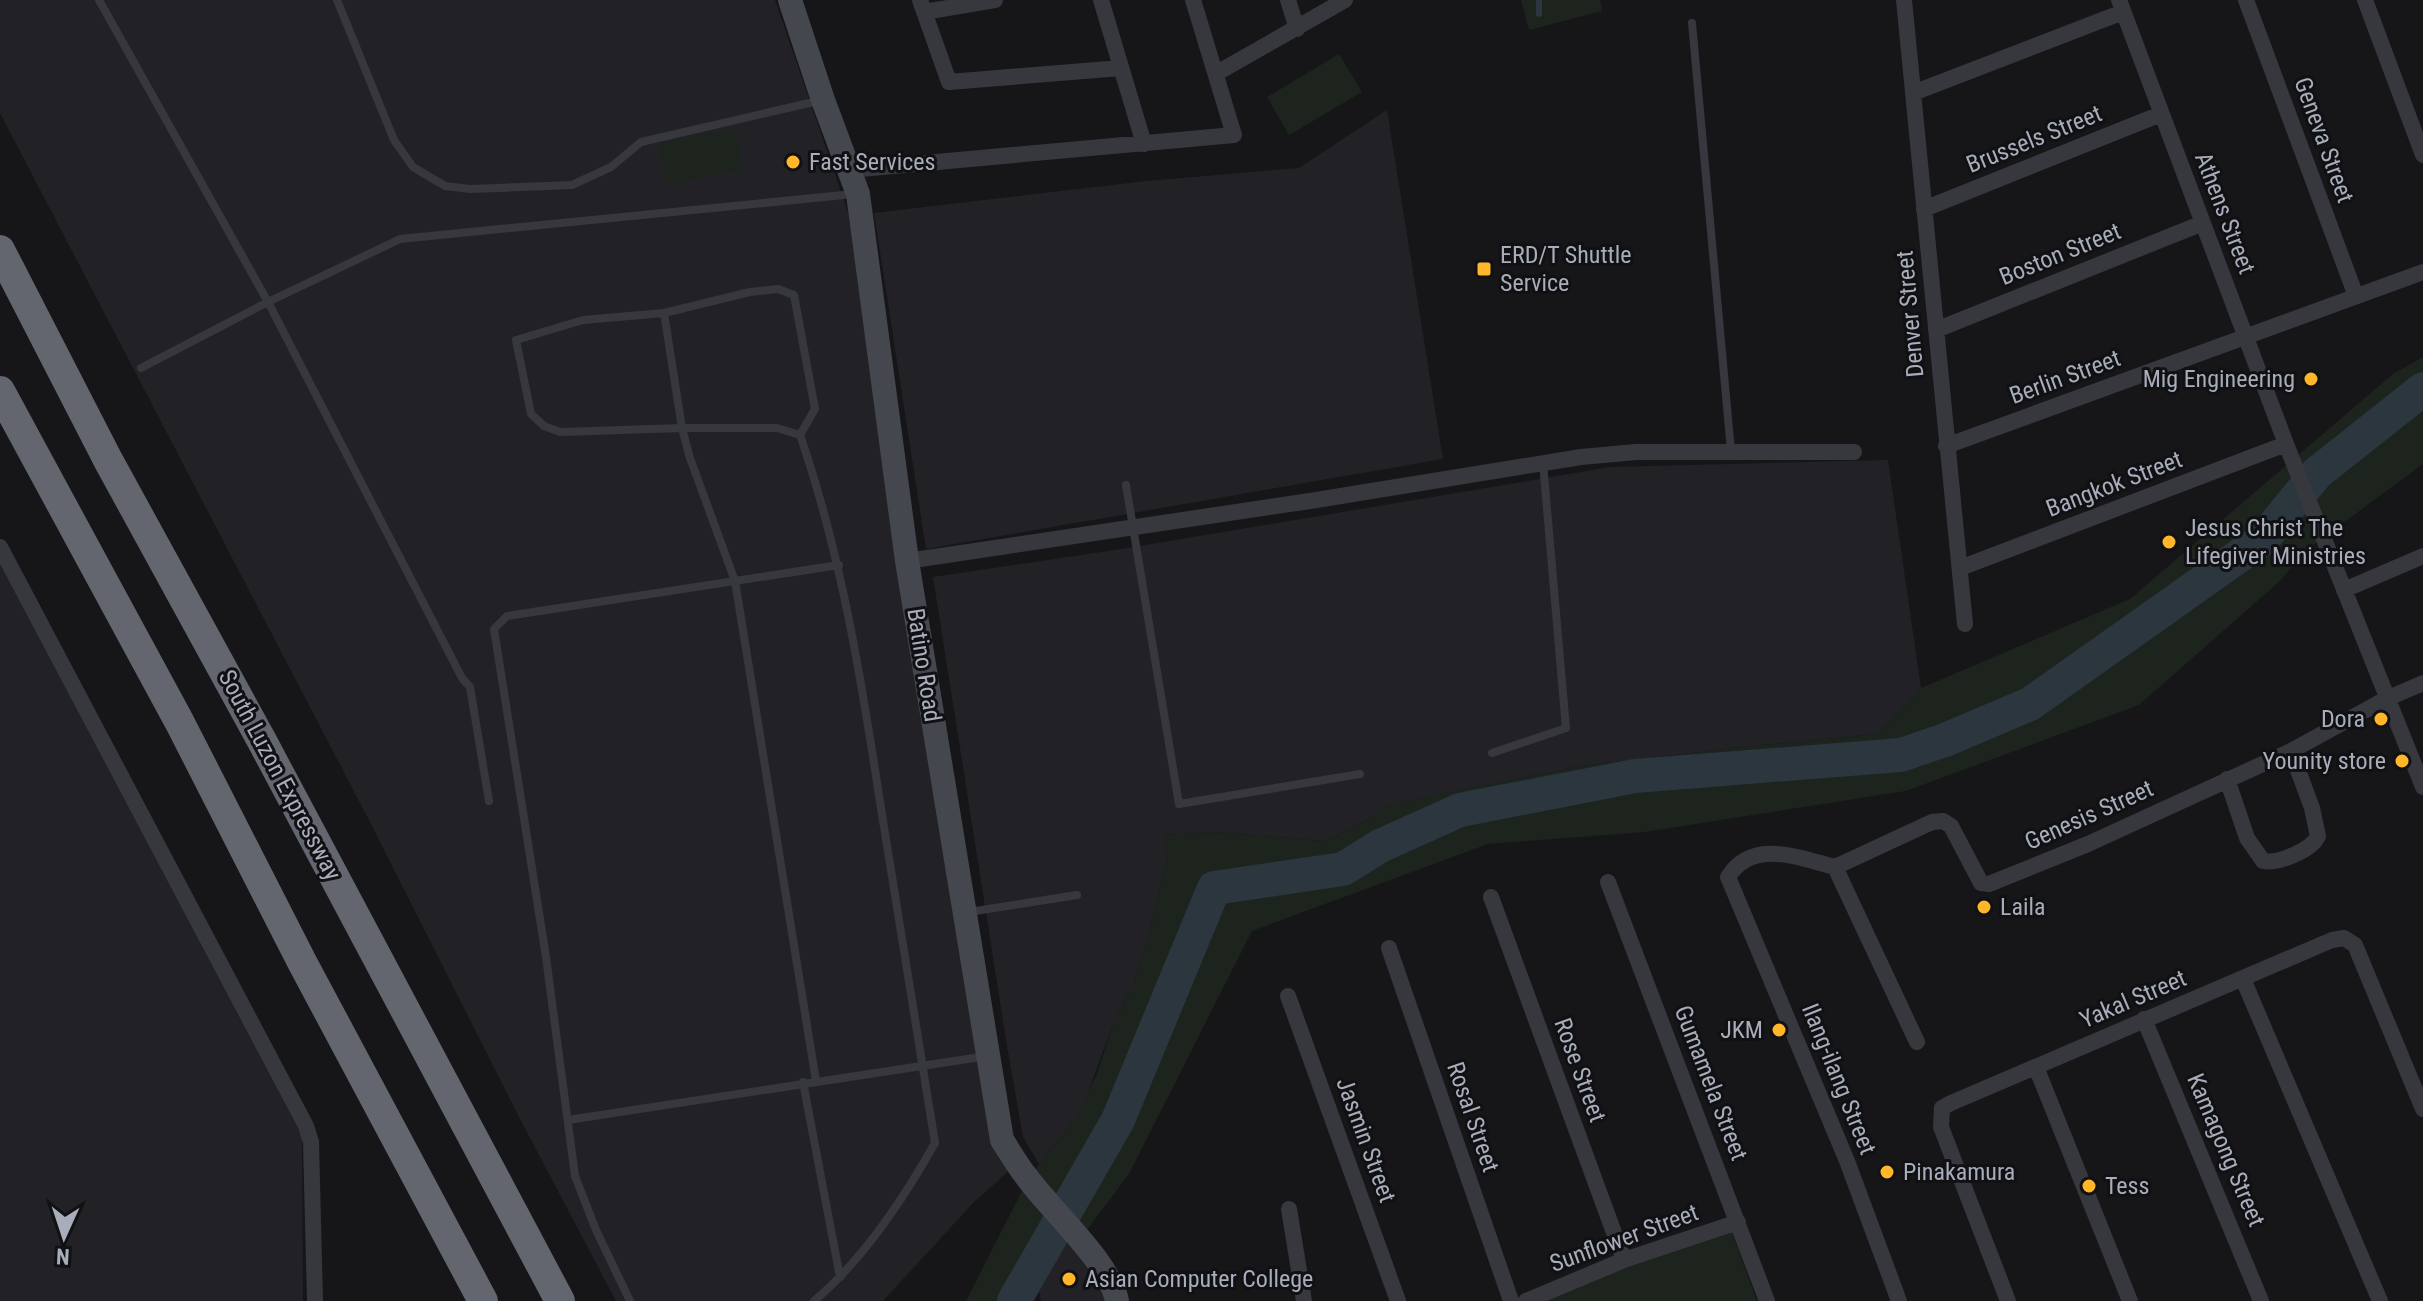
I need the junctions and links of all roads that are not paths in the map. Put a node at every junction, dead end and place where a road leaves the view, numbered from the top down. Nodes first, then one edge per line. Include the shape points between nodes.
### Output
1 (99, 0) edge
2 (337, 0) edge
3 (790, 0) edge
4 (995, 0) edge
5 (1101, 0) edge
6 (1193, 0) edge
7 (1288, 0) edge
8 (1345, 0) edge
9 (1904, 0) edge
10 (2246, 0) edge
11 (2365, 0) edge
12 (922, 6) edge
13 (2121, 6) edge
14 (1692, 23) dead end
15 (1297, 29) junction
16 (1121, 68) junction
17 (1217, 73) junction
18 (1913, 93) junction
19 (823, 100) junction
20 (2161, 114) junction
21 (1144, 144) junction
22 (2423, 155) edge
23 (849, 170) junction
24 (858, 194) junction
25 (1924, 209) junction
26 (2203, 223) junction
27 (0, 250) edge
28 (2423, 272) edge
29 (2356, 296) junction
30 (268, 302) junction
31 (664, 313) junction
32 (1936, 330) junction
33 (2245, 336) junction
34 (141, 368) dead end
35 (0, 391) edge
36 (682, 428) junction
37 (800, 435) junction
38 (1946, 446) junction
39 (2288, 449) junction
40 (1732, 452) junction
41 (1854, 452) dead end
42 (1543, 463) junction
43 (1126, 485) dead end
44 (1133, 528) junction
45 (0, 547) edge
46 (2423, 556) edge
47 (907, 561) junction
48 (839, 565) junction
49 (1960, 568) junction
50 (735, 581) junction
51 (2344, 590) junction
52 (1965, 624) dead end
53 (2423, 683) edge
54 (2386, 699) junction
55 (2291, 751) junction
56 (1492, 753) dead end
57 (1360, 774) dead end
58 (2227, 779) junction
59 (2423, 787) edge
60 (489, 801) dead end
61 (1835, 867) junction
62 (1608, 882) dead end
63 (1077, 895) dead end
64 (1491, 897) dead end
65 (964, 913) junction
66 (1389, 948) dead end
67 (2243, 979) junction
68 (1288, 996) dead end
69 (2144, 1019) junction
70 (1917, 1042) dead end
71 (987, 1055) junction
72 (922, 1065) junction
73 (2036, 1067) junction
74 (816, 1081) junction
75 (803, 1082) junction
76 (2423, 1109) edge
77 (568, 1120) junction
78 (1289, 1209) dead end
79 (1738, 1222) junction
80 (1624, 1260) junction
81 (840, 1277) junction
82 (315, 1301) edge
83 (483, 1301) edge
84 (560, 1301) edge
85 (630, 1301) edge
86 (814, 1301) edge
87 (1117, 1301) edge
88 (1304, 1301) edge
89 (1398, 1301) edge
90 (1511, 1301) edge
91 (1526, 1301) edge
92 (1767, 1301) edge
93 (1899, 1301) edge
94 (2008, 1301) edge
95 (2130, 1301) edge
96 (2261, 1301) edge
97 (2380, 1301) edge

1 - 30 lane
2 - 19 lane via 394,140 413,167 445,186 572,185 611,167 641,142
3 - 19 main road, Batino Road
4 - 12 street
5 - 16 street
6 - 17 street
7 - 15 street
8 - 15 street
9 - 18 street, Denver Street
10 - 29 street, Geneva Street
11 - 22 street
12 - 16 street via 949,82
13 - 18 street
13 - 20 street, Athens Street
14 - 40 lane
15 - 17 street
16 - 21 street
17 - 21 street via 1234,135
18 - 25 street, Denver Street
19 - 23 main road, Batino Road
20 - 25 street, Brussels Street
20 - 26 street, Athens Street
21 - 23 street
23 - 24 main road, Batino Road
24 - 30 lane via 400,239
24 - 47 main road, Batino Road
25 - 32 street, Denver Street
26 - 32 street, Boston Street
26 - 33 street, Athens Street
27 - 84 highway, South Luzon Expressway
28 - 29 street, Berlin Street
29 - 33 street, Berlin Street
30 - 34 lane
30 - 60 lane via 470,687
31 - 36 lane
31 - 36 lane via 583,320 516,340 531,414 544,426 560,432
31 - 37 lane via 750,292 778,289 794,295 815,409
32 - 38 street, Denver Street
33 - 38 street, Berlin Street
33 - 39 street, Athens Street
35 - 83 highway
36 - 37 lane via 777,428
36 - 50 lane
37 - 48 lane
38 - 49 street, Denver Street
39 - 49 street, Bangkok Street
39 - 51 street, Athens Street
40 - 41 street
40 - 42 street via 1636,452
42 - 44 street
42 - 56 lane via 1566,728
43 - 44 lane
44 - 47 street
44 - 57 lane via 1179,804
45 - 82 street via 306,1126
46 - 51 street
47 - 65 main road, Batino Road
48 - 50 lane
48 - 72 lane
49 - 52 street, Denver Street
50 - 74 lane
50 - 77 lane via 507,616 494,629
51 - 54 street, Athens Street
53 - 54 street, Genesis Street
54 - 55 street, Genesis Street
54 - 59 street, Athens Street
55 - 58 street, Genesis Street
55 - 58 street via 2312,808 2316,841 2271,862 2263,861 2247,838
58 - 61 street, Genesis Street via 1989,884 1981,883 1951,826 1943,821
61 - 70 street
61 - 93 street, Ilang-ilang Street via 1775,852 1736,865 1728,877 1847,1161
62 - 79 street, Gumamela Street
63 - 65 lane
64 - 80 street, Rose Street
65 - 71 main road, Batino Road
66 - 90 street, Rosal Street
67 - 69 street, Yakal Street
67 - 76 street, Yakal Street via 2332,940 2344,938 2355,945
67 - 97 street
68 - 89 street, Jasmin Street
69 - 73 street, Yakal Street
69 - 96 street, Kamagong Street
71 - 72 lane
71 - 87 main road, Batino Road via 1002,1140 1026,1178 1080,1240 1115,1289
72 - 74 lane
72 - 81 lane via 935,1143
73 - 94 street, Yakal Street via 1942,1108 1941,1127
73 - 95 street
74 - 75 lane
75 - 77 lane
75 - 81 lane
77 - 85 lane via 575,1176
78 - 88 street
79 - 80 street, Sunflower Street
79 - 92 street, Gumamela Street
80 - 91 street, Sunflower Street
81 - 86 lane

